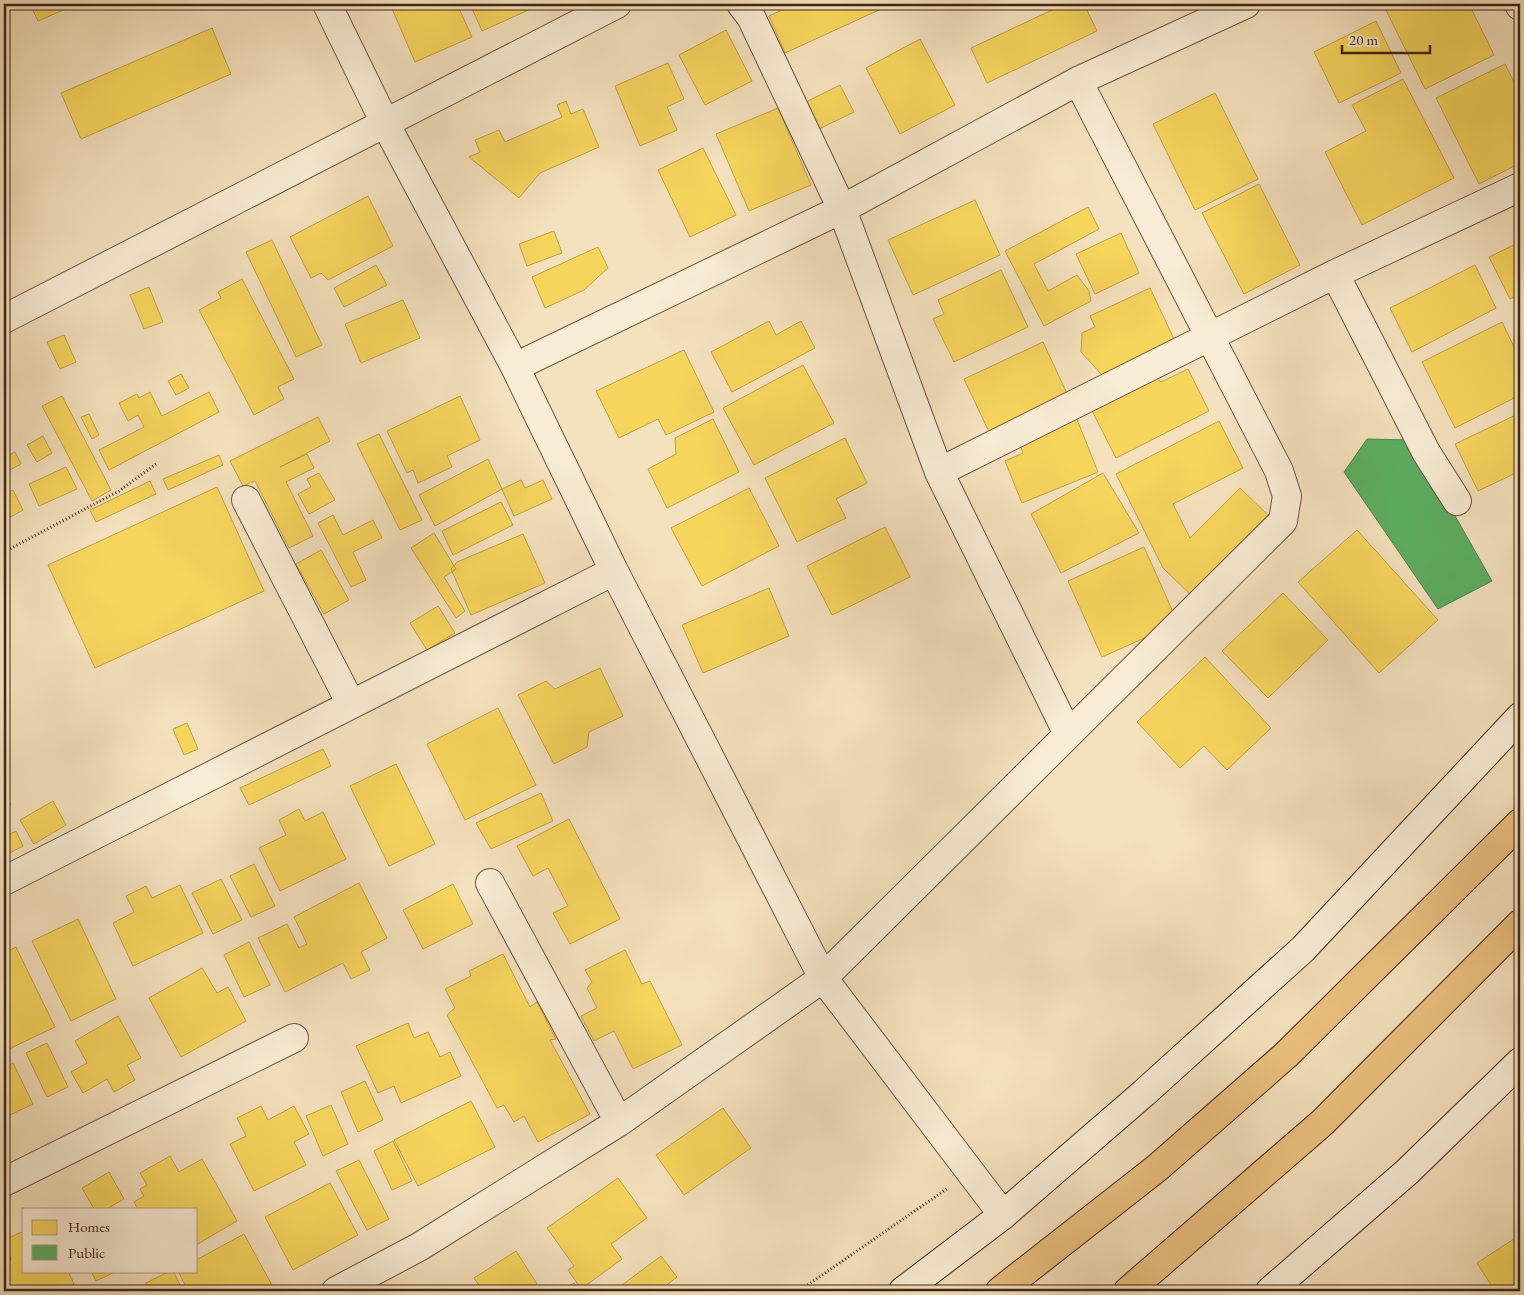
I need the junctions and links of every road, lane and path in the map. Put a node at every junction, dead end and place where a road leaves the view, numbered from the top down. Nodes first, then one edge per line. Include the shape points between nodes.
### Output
1 (327, 4) edge
2 (617, 4) edge
3 (741, 4) edge
4 (1246, 4) edge
5 (1078, 81) junction
6 (385, 122) junction
7 (1520, 188) edge
8 (842, 209) junction
9 (1335, 274) junction
10 (4, 319) edge
11 (1210, 336) junction
12 (515, 367) junction
13 (156, 464) dead end
14 (940, 472) junction
15 (246, 500) dead end
16 (1457, 501) dead end
17 (4, 552) edge
18 (614, 571) junction
19 (352, 704) junction
20 (1520, 717) edge
21 (1068, 734) junction
22 (1520, 823) edge
23 (4, 881) edge
24 (490, 883) dead end
25 (1520, 924) edge
26 (823, 978) junction
27 (294, 1038) dead end
28 (1520, 1062) edge
29 (619, 1122) junction
30 (970, 1173) junction
31 (4, 1182) edge
32 (1003, 1214) junction
33 (336, 1291) edge
34 (798, 1291) edge
35 (903, 1291) edge
36 (1000, 1291) edge
37 (1128, 1291) edge
38 (1270, 1291) edge

1 - 6 street
2 - 6 street
3 - 8 street via 751,17
4 - 5 street
5 - 8 street
5 - 11 street
6 - 10 street
6 - 12 street
7 - 9 street
8 - 12 street
8 - 14 street
9 - 11 street
9 - 16 street via 1426,452
11 - 14 street
11 - 21 street via 1279,472 1287,496 1283,521
12 - 18 street
13 - 17 path via 120,491
14 - 21 street
15 - 19 street
18 - 19 street
18 - 26 street
19 - 23 street
20 - 32 street via 1303,949 1144,1093
21 - 26 street
22 - 36 highway via 1286,1055 1158,1168
24 - 29 street
25 - 37 highway via 1323,1122
26 - 29 street
26 - 30 street
27 - 31 street
28 - 38 street via 1406,1172
29 - 33 street via 418,1247
30 - 32 street
30 - 34 path
32 - 35 street

